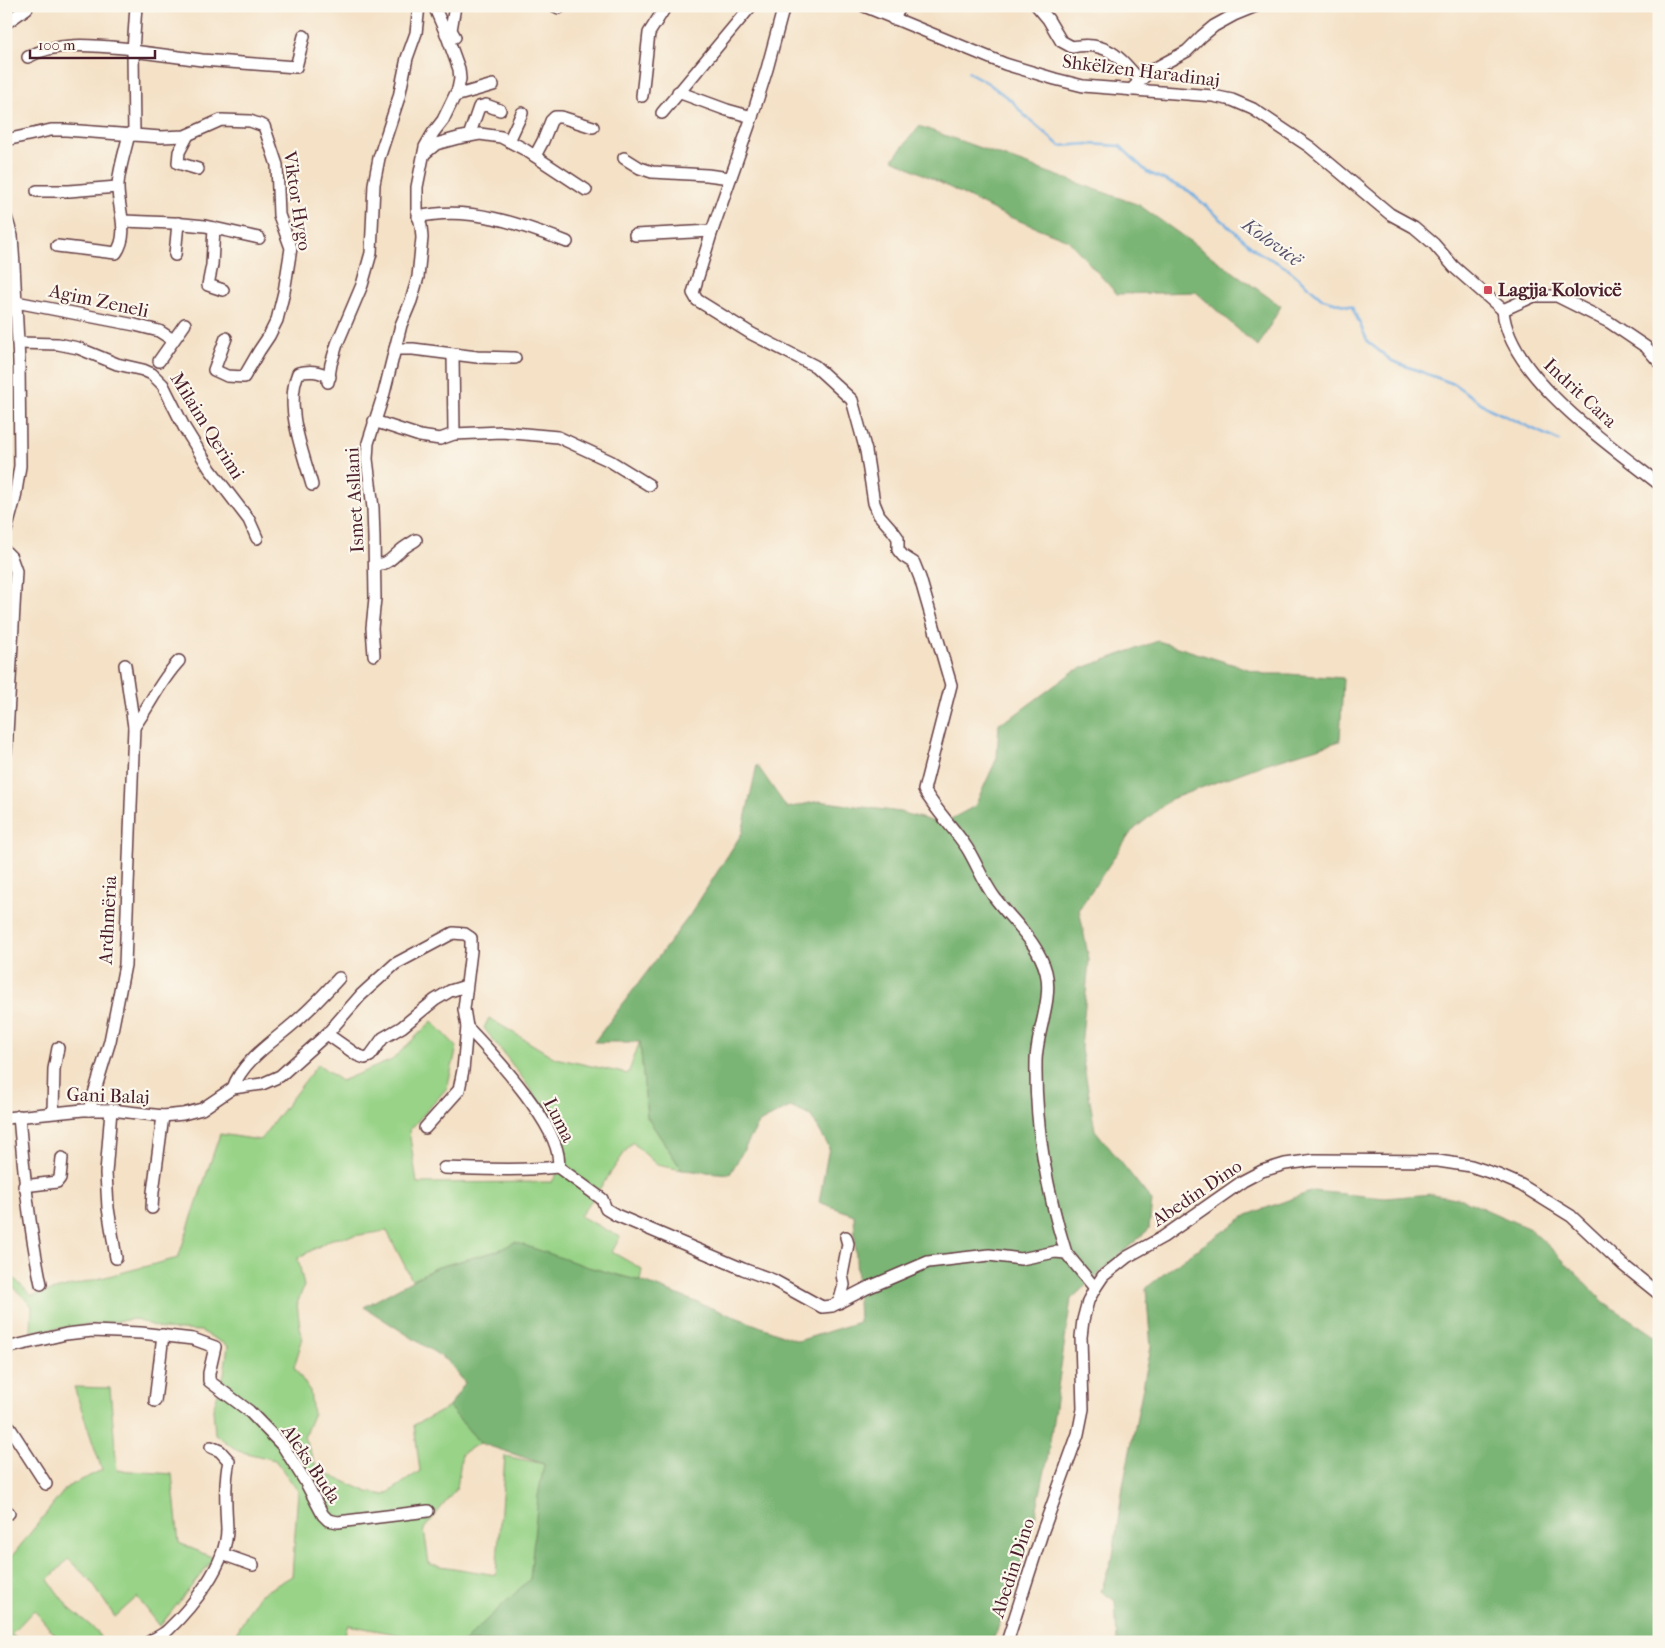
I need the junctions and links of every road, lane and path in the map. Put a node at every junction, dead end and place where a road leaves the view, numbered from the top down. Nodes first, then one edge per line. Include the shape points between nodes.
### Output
1 (136, 6) edge
2 (419, 6) edge
3 (434, 6) edge
4 (455, 6) edge
5 (666, 6) edge
6 (751, 6) edge
7 (784, 6) edge
8 (864, 6) edge
9 (901, 6) edge
10 (1256, 6) edge
11 (1038, 7) edge
12 (27, 8) dead end
13 (893, 18) junction
14 (6, 23) edge
15 (304, 36) dead end
16 (133, 50) junction
17 (455, 57) junction
18 (28, 58) dead end
19 (1140, 81) junction
20 (493, 85) dead end
21 (1131, 90) junction
22 (678, 92) junction
23 (454, 96) junction
24 (642, 96) dead end
25 (500, 110) dead end
26 (662, 112) dead end
27 (522, 113) dead end
28 (752, 117) junction
29 (593, 127) dead end
30 (132, 135) junction
31 (188, 135) junction
32 (469, 136) junction
33 (6, 140) edge
34 (509, 141) junction
35 (424, 154) junction
36 (535, 156) junction
37 (624, 158) dead end
38 (198, 169) dead end
39 (730, 178) junction
40 (117, 187) junction
41 (586, 190) dead end
42 (37, 191) dead end
43 (418, 213) junction
44 (505, 214) dead end
45 (6, 217) edge
46 (123, 221) junction
47 (178, 223) junction
48 (214, 228) junction
49 (712, 231) junction
50 (635, 235) dead end
51 (259, 238) dead end
52 (567, 242) dead end
53 (58, 246) dead end
54 (176, 255) dead end
55 (223, 290) dead end
56 (16, 302) junction
57 (1503, 310) junction
58 (185, 324) dead end
59 (226, 338) dead end
60 (173, 340) junction
61 (18, 343) junction
62 (395, 348) junction
63 (452, 354) junction
64 (514, 358) dead end
65 (159, 361) dead end
66 (1659, 362) edge
67 (374, 422) junction
68 (454, 434) junction
69 (1659, 484) edge
70 (312, 485) dead end
71 (649, 485) dead end
72 (6, 531) edge
73 (257, 538) dead end
74 (416, 540) dead end
75 (6, 552) edge
76 (375, 564) junction
77 (374, 655) dead end
78 (179, 662) dead end
79 (125, 665) dead end
80 (134, 727) junction
81 (6, 752) edge
82 (339, 978) dead end
83 (466, 986) junction
84 (467, 1027) junction
85 (327, 1034) junction
86 (58, 1048) dead end
87 (233, 1088) junction
88 (89, 1110) junction
89 (111, 1110) junction
90 (53, 1112) junction
91 (20, 1116) junction
92 (163, 1116) junction
93 (6, 1118) edge
94 (425, 1128) dead end
95 (62, 1158) dead end
96 (558, 1167) junction
97 (444, 1168) dead end
98 (24, 1186) junction
99 (152, 1208) dead end
100 (846, 1236) dead end
101 (1066, 1253) junction
102 (116, 1258) dead end
103 (41, 1284) dead end
104 (1094, 1288) junction
105 (1659, 1294) edge
106 (839, 1303) junction
107 (163, 1335) junction
108 (6, 1348) edge
109 (156, 1401) dead end
110 (6, 1422) edge
111 (211, 1447) dead end
112 (46, 1484) dead end
113 (428, 1511) dead end
114 (222, 1554) junction
115 (253, 1565) dead end
116 (148, 1642) edge
117 (1007, 1642) edge

1 - 16 street
2 - 70 street via 416,33 379,158 374,184 371,253 362,285 337,344 329,379 319,372 306,371 298,374 295,381 295,427
3 - 17 street, Ismet Asllani
4 - 17 street, Ismet Asllani via 451,30 458,47
5 - 24 street via 649,33
6 - 22 street
7 - 28 street
8 - 13 street, Shkëlzen Haradinaj
9 - 13 street
10 - 19 street via 1214,26 1187,51 1150,71
11 - 19 street via 1061,40 1072,47 1085,44 1100,46 1121,60
12 - 14 street
13 - 21 street, Shkëlzen Haradinaj via 1005,64 1083,86
15 - 16 street via 296,67 202,60
16 - 18 street via 48,48
16 - 30 street
17 - 23 street, Ismet Asllani via 460,79
19 - 21 street
20 - 23 street
21 - 57 street, Shkëlzen Haradinaj via 1213,96 1253,109 1310,147 1390,214 1414,227
22 - 26 street
22 - 28 street
23 - 35 street, Ismet Asllani via 443,120 432,133
25 - 32 street via 486,105 479,107
27 - 34 street
28 - 39 street
29 - 36 street via 555,117
30 - 31 street, Viktor Hygo
30 - 33 street, Viktor Hygo via 58,130
30 - 40 street
31 - 38 street via 179,152 178,163
31 - 59 street, Viktor Hygo via 221,120 250,121 264,126 277,165 279,215 291,248 277,320 244,377 227,376 214,370
32 - 34 street via 480,134
32 - 35 street via 436,144
34 - 36 street
35 - 43 street, Ismet Asllani via 417,187
36 - 41 street
37 - 39 street via 652,172
39 - 49 street
40 - 42 street
40 - 46 street
43 - 44 street via 433,207
43 - 52 street via 474,215
43 - 62 street, Ismet Asllani via 422,226 418,277
45 - 56 street via 12,236
46 - 47 street
46 - 53 street via 120,247 116,253
47 - 48 street
47 - 54 street
48 - 51 street
48 - 55 street via 208,285
49 - 50 street
49 - 101 street via 692,293 694,297 752,334 815,366 852,400 866,451 874,503 879,515 898,538 898,550 914,563 920,578 951,685 924,790 967,849 996,899 1022,928 1045,970 1049,985 1036,1060 1037,1108 1047,1177
56 - 60 street, Agim Zeneli via 135,325 159,331
56 - 61 street
57 - 66 street via 1534,296 1558,296 1610,322 1646,347
57 - 69 street, Indrit Cara via 1512,341 1533,375 1571,414
58 - 60 street
60 - 65 street
61 - 72 street via 20,466
61 - 73 street, Milaim Qerimi via 78,348 152,374 163,386 210,469 249,520
62 - 63 street
62 - 67 street, Ismet Asllani
63 - 64 street
63 - 68 street
67 - 68 street via 440,440
67 - 76 street, Ismet Asllani via 367,459
68 - 71 street via 502,432 558,437 610,461
74 - 76 street, Ismet Asllani via 390,562
75 - 81 street via 16,571
76 - 77 street, Ismet Asllani
78 - 80 street via 159,685
79 - 80 street, Ardhmëria
80 - 88 street, Ardhmëria via 125,965 110,1041
82 - 87 street via 304,1015 246,1065
83 - 84 street via 464,1009
83 - 85 street via 435,1000 383,1038 365,1058
83 - 85 street via 471,938 453,933 395,964
84 - 94 street via 459,1090
84 - 96 street, Luma via 535,1107 556,1148
85 - 87 street via 280,1076 262,1084
86 - 90 street, Gani Balaj
87 - 92 street, Gani Balaj via 202,1109
88 - 89 street, Gani Balaj
88 - 90 street, Gani Balaj
89 - 92 street, Gani Balaj
89 - 102 street via 106,1173
90 - 91 street, Gani Balaj
91 - 93 street, Gani Balaj
91 - 98 street
92 - 99 street, Gani Balaj
95 - 98 street via 57,1182
96 - 97 street, Luma
96 - 106 street via 602,1199 606,1209 616,1215 773,1280 822,1307
98 - 103 street
100 - 106 street via 844,1285
101 - 104 street
101 - 106 street via 1021,1259 989,1255 928,1262
104 - 105 street, Abedin Dino via 1103,1276 1127,1257 1262,1171 1315,1160 1438,1160 1498,1174 1521,1185 1571,1216 1622,1265
104 - 117 street, Abedin Dino via 1083,1320 1083,1409 1078,1434
107 - 108 street, Aleks Buda via 92,1331
107 - 109 street
107 - 113 street, Aleks Buda via 193,1339 215,1347 209,1381 249,1411 283,1446 328,1520 338,1522
110 - 112 street
111 - 114 street via 229,1461 227,1531
114 - 115 street
114 - 116 street via 203,1590 167,1631

